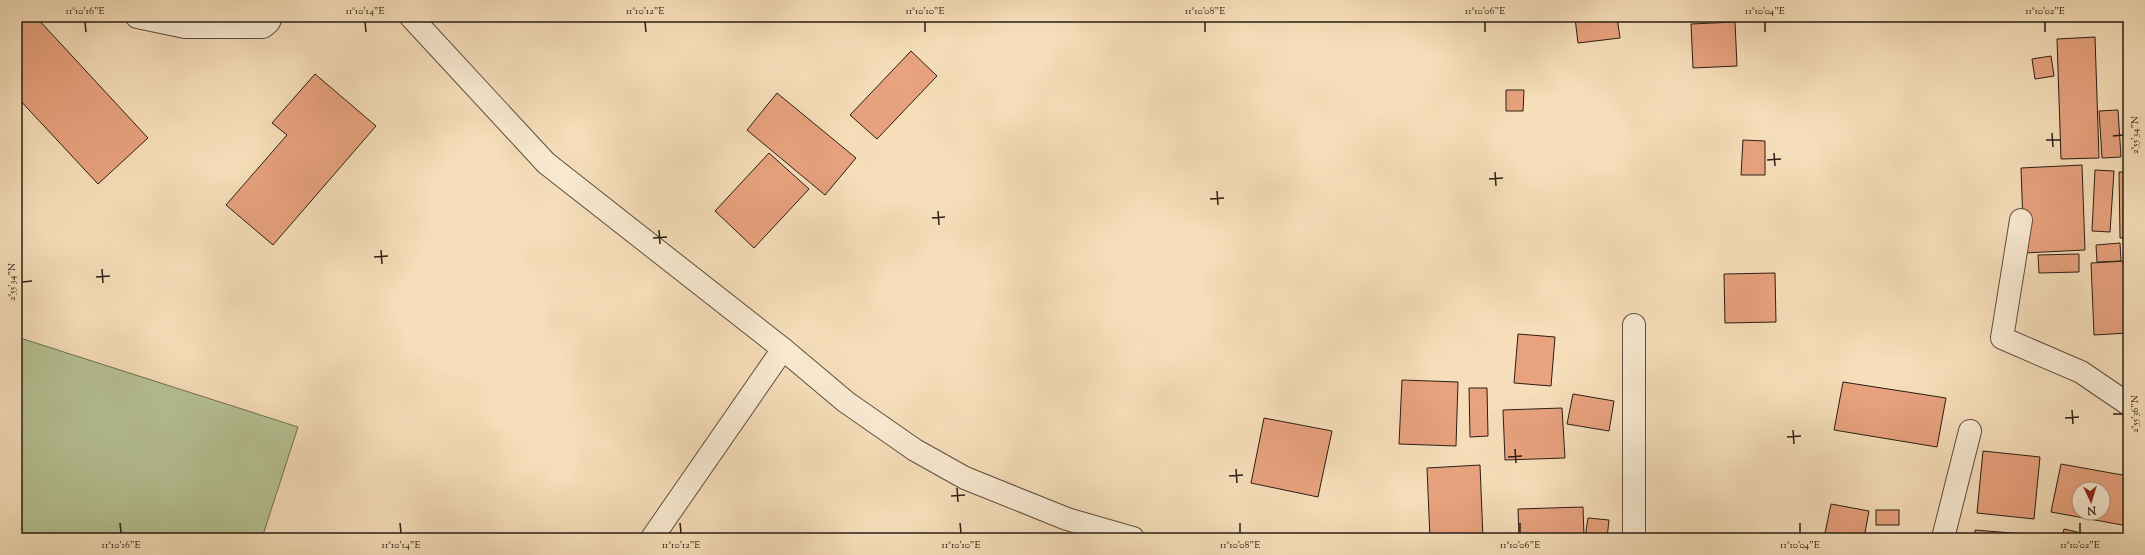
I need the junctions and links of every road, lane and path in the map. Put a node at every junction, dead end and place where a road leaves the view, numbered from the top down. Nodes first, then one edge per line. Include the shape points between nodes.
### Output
1 (137, 17) edge
2 (271, 17) edge
3 (411, 17) edge
4 (2021, 220) dead end
5 (1634, 325) dead end
6 (783, 348) junction
7 (2128, 404) edge
8 (1970, 431) dead end
9 (652, 538) edge
10 (1133, 538) edge
11 (1634, 538) edge
12 (1943, 538) edge

1 - 2 street via 185,27 263,27
3 - 6 street via 546,163
4 - 7 street via 2002,338 2081,372
5 - 11 street
6 - 9 street
6 - 10 street via 846,402 915,450 965,478 1067,519
8 - 12 street

